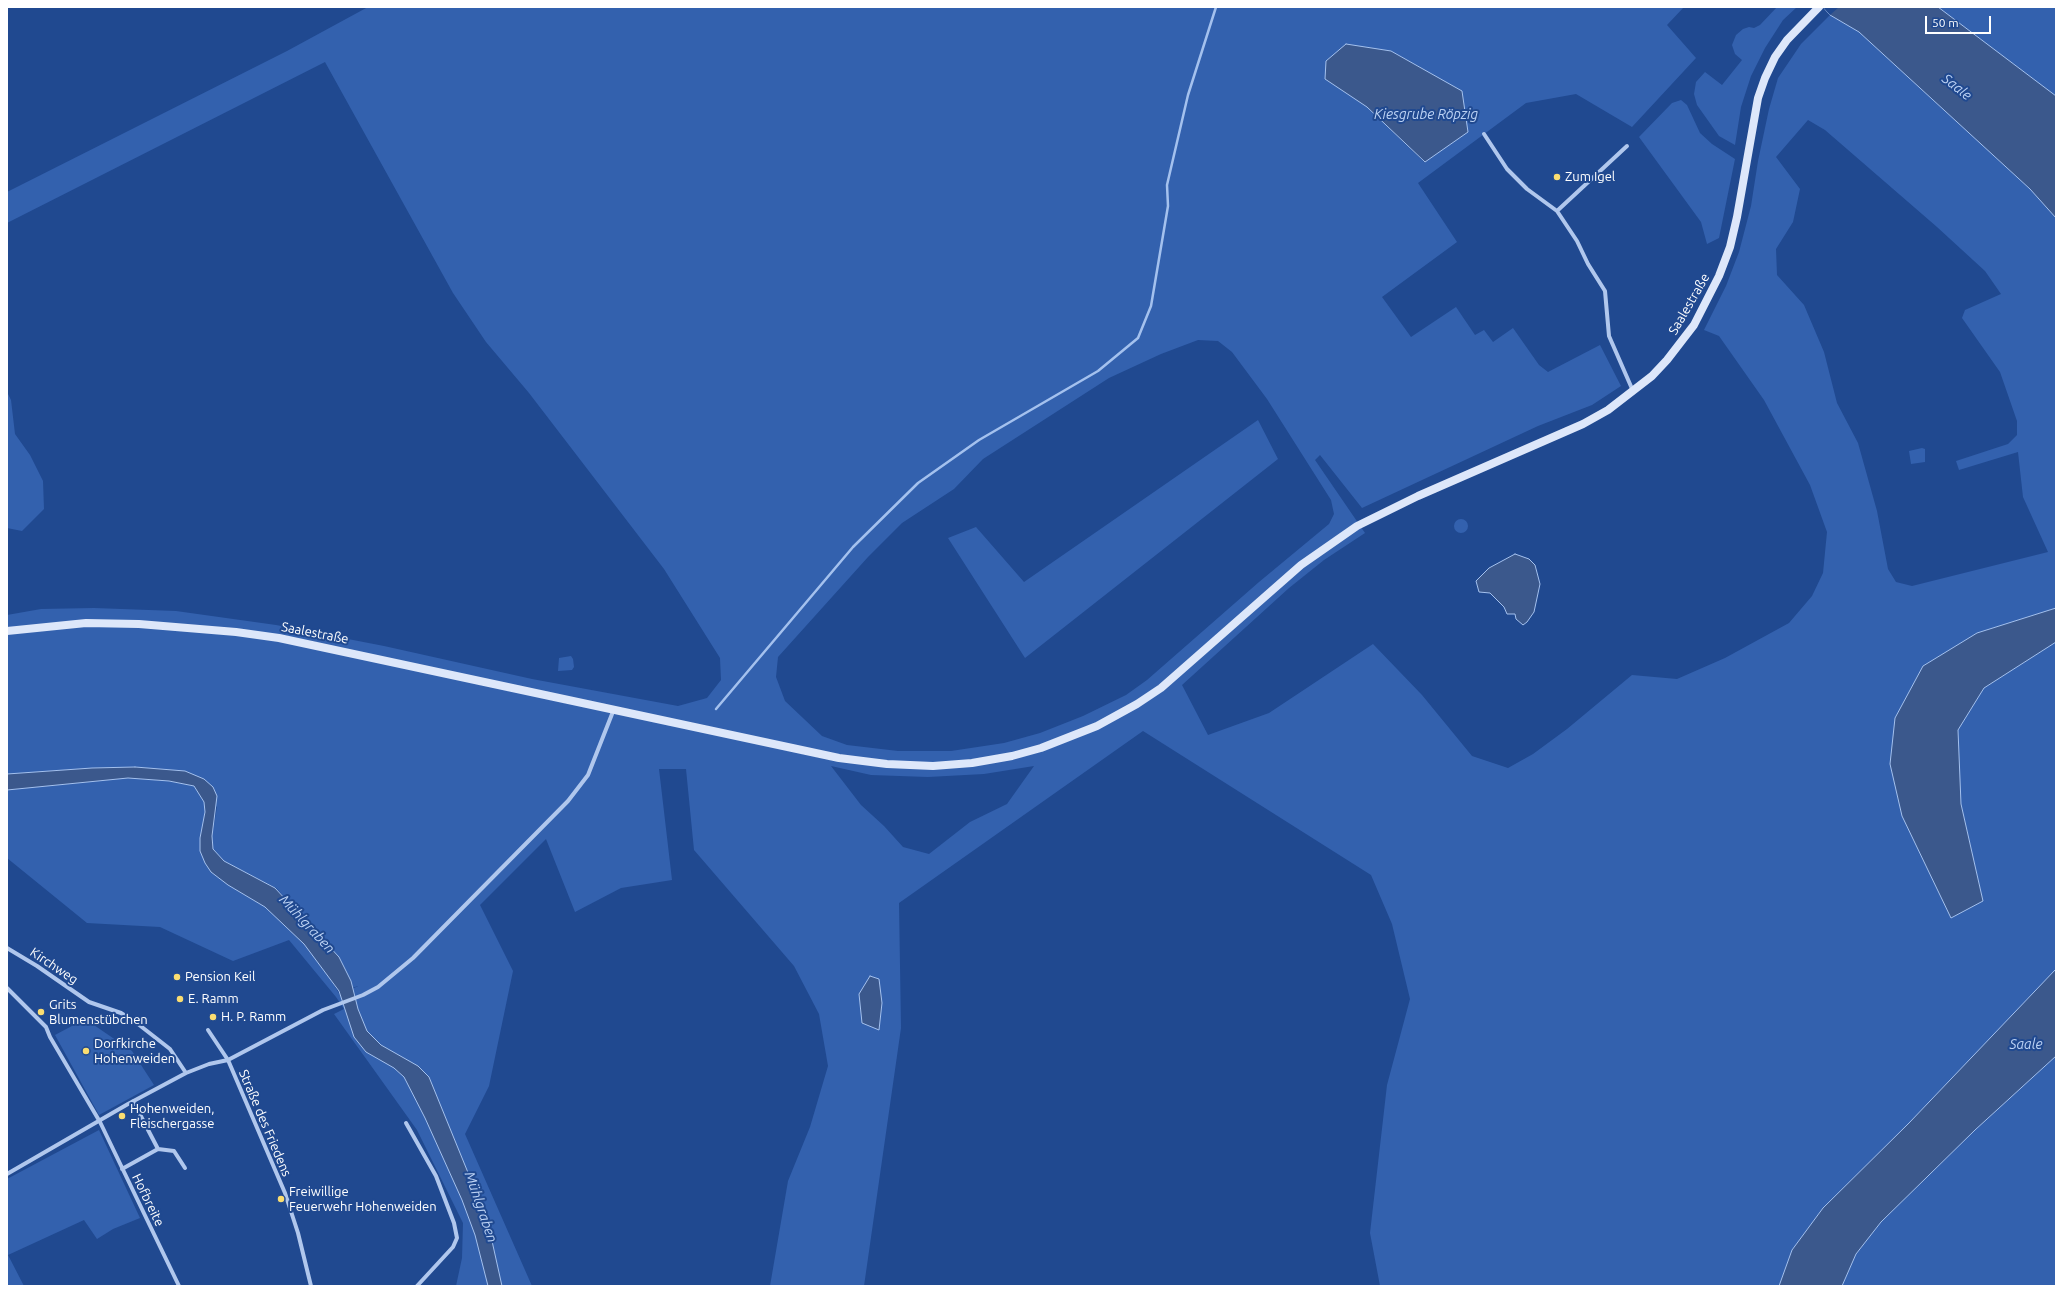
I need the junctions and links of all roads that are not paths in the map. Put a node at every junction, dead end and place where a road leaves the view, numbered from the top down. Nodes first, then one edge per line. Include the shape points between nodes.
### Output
1 (1819, 7) edge
2 (1484, 134) dead end
3 (1627, 146) dead end
4 (1557, 212) junction
5 (1634, 391) junction
6 (7, 631) edge
7 (614, 709) junction
8 (7, 948) edge
9 (7, 988) edge
10 (208, 1030) dead end
11 (228, 1060) junction
12 (186, 1073) junction
13 (133, 1101) junction
14 (100, 1122) junction
15 (406, 1123) dead end
16 (158, 1149) junction
17 (185, 1168) dead end
18 (122, 1169) junction
19 (7, 1174) edge
20 (179, 1286) edge
21 (311, 1286) edge
22 (417, 1286) edge

1 - 5 street, Saalestraße via 1787,40 1775,57 1762,85 1737,218 1720,276 1682,342 1652,376
2 - 4 street via 1508,169 1527,189
3 - 4 street
4 - 5 street via 1577,241 1605,291 1609,336
5 - 7 street, Saalestraße via 1583,424 1418,496 1357,526 1301,565 1161,688 1097,726 1041,748 972,763 933,766 887,764 839,758
6 - 7 street, Saalestraße via 86,623 236,632 340,650
7 - 11 street, Straße des Friedens via 588,775 568,801 413,958 363,995 340,1003
8 - 12 street, Kirchweg via 90,1002 121,1013 138,1024 170,1049
9 - 14 street, Hofbreite via 46,1027
10 - 11 street
11 - 12 street, Straße des Friedens
11 - 21 street, Straße des Friedens via 284,1193 298,1233
12 - 13 street, Straße des Friedens
13 - 14 street, Straße des Friedens
13 - 16 street
14 - 18 street, Hofbreite
14 - 19 street, Straße des Friedens
15 - 22 street via 436,1176 457,1238 453,1247
16 - 17 street via 174,1151
16 - 18 street
18 - 20 street, Hofbreite

